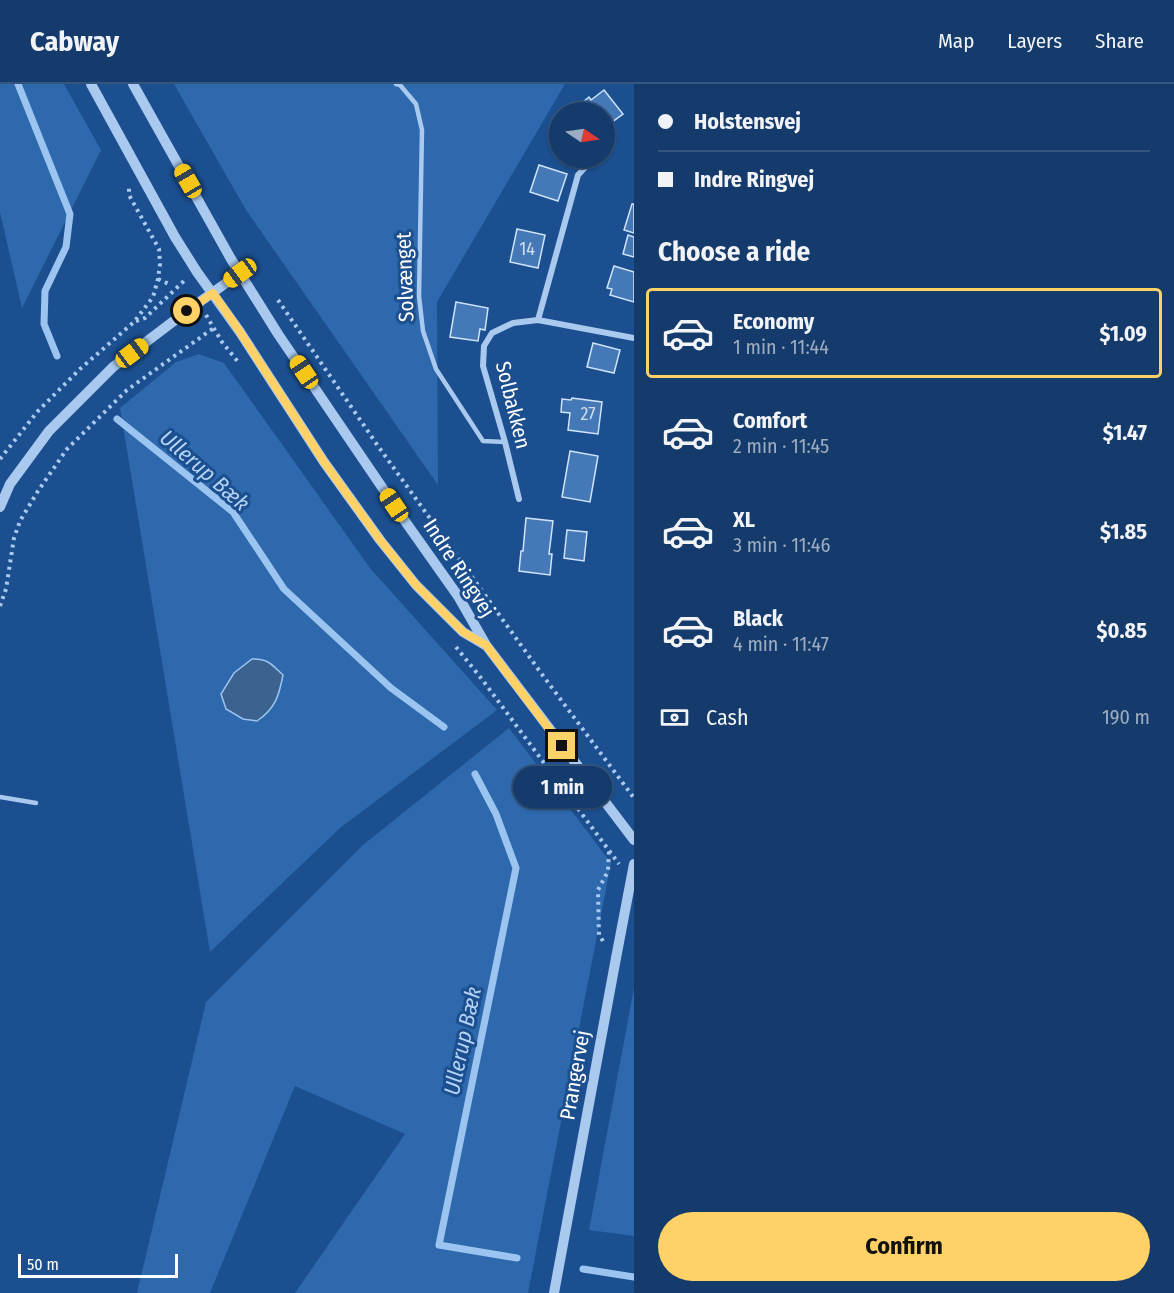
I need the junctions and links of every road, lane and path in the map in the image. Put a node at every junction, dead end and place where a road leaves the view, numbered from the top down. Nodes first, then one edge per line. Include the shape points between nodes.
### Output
1 (91, 84) edge
2 (133, 84) edge
3 (396, 84) edge
4 (585, 168) edge
5 (129, 184) dead end
6 (240, 273) junction
7 (158, 279) junction
8 (171, 285) dead end
9 (213, 293) junction
10 (274, 294) dead end
11 (538, 320) junction
12 (213, 328) dead end
13 (634, 338) edge
14 (505, 442) junction
15 (0, 459) edge
16 (519, 499) dead end
17 (0, 507) edge
18 (0, 606) edge
19 (454, 645) dead end
20 (486, 645) junction
21 (0, 797) edge
22 (634, 798) edge
23 (36, 803) dead end
24 (634, 840) edge
25 (609, 851) junction
26 (634, 864) edge
27 (621, 867) dead end
28 (598, 935) dead end
29 (554, 1293) edge

1 - 9 street, Indre Ringvej via 175,237
2 - 6 street, Indre Ringvej
3 - 14 lane, Solvænget via 416,104 422,130 419,296 423,331 436,369 483,441
4 - 11 street via 578,175
5 - 7 path via 129,195 159,249
6 - 9 street
6 - 20 street, Indre Ringvej via 458,596
7 - 8 path
7 - 15 path via 153,297 134,322 38,411
9 - 17 street via 113,367 49,430 10,484
9 - 20 street, Indre Ringvej via 380,540 416,585 463,632
10 - 22 path via 412,493
11 - 13 street, Solbakken
11 - 14 street, Solbakken via 513,323 492,333 484,346 483,366
12 - 18 path via 127,390 67,449 20,521
14 - 16 street, Solbakken
19 - 25 path
20 - 24 street, Indre Ringvej
21 - 23 lane
25 - 27 path
25 - 28 path via 608,871 598,890
26 - 29 street, Prangervej, bridge

